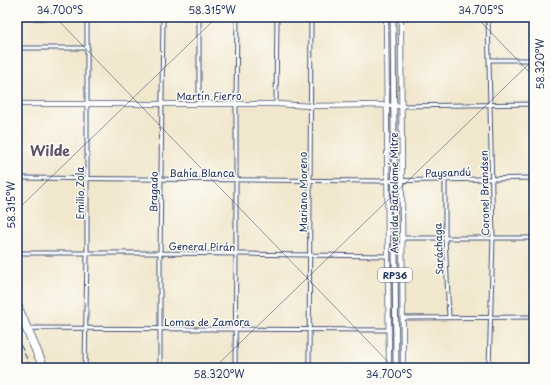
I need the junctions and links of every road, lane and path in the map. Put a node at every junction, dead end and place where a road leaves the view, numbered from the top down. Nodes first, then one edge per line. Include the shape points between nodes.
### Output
1 (75, 17) edge
2 (87, 17) edge
3 (110, 17) edge
4 (163, 17) edge
5 (200, 17) edge
6 (237, 17) edge
7 (277, 17) edge
8 (311, 17) edge
9 (386, 17) edge
10 (393, 17) edge
11 (401, 17) edge
12 (488, 17) edge
13 (17, 18) edge
14 (17, 48) edge
15 (88, 48) junction
16 (490, 60) junction
17 (534, 60) edge
18 (17, 104) edge
19 (87, 104) junction
20 (162, 104) junction
21 (199, 104) junction
22 (236, 104) junction
23 (276, 104) junction
24 (491, 104) junction
25 (534, 104) edge
26 (387, 105) junction
27 (311, 106) junction
28 (394, 106) junction
29 (402, 106) junction
30 (17, 178) edge
31 (534, 178) edge
32 (87, 179) junction
33 (161, 179) junction
34 (492, 179) junction
35 (236, 180) junction
36 (310, 180) junction
37 (445, 180) junction
38 (387, 181) junction
39 (395, 181) junction
40 (402, 181) junction
41 (402, 238) junction
42 (445, 238) junction
43 (493, 238) junction
44 (534, 238) edge
45 (17, 253) edge
46 (160, 253) junction
47 (87, 254) junction
48 (236, 254) junction
49 (310, 255) junction
50 (388, 256) junction
51 (17, 301) edge
52 (17, 311) edge
53 (449, 317) junction
54 (491, 317) junction
55 (534, 317) edge
56 (403, 318) junction
57 (86, 328) junction
58 (160, 328) junction
59 (235, 329) junction
60 (309, 329) junction
61 (28, 330) junction
62 (388, 330) junction
63 (42, 368) edge
64 (46, 368) edge
65 (85, 368) edge
66 (160, 368) edge
67 (235, 368) edge
68 (310, 368) edge
69 (389, 368) edge
70 (396, 368) edge
71 (403, 368) edge
72 (489, 368) edge

1 - 13 street
2 - 15 street, Emilio Zola
3 - 4 street
4 - 5 street
4 - 20 street, Bragado
5 - 6 street
5 - 21 street
6 - 7 street
6 - 22 street
7 - 8 street
7 - 23 street
8 - 27 street, Mariano Moreno
9 - 26 street, Avenida Bartolomé Mitre
10 - 28 main road, Avenida Bartolomé Mitre / RP36
11 - 29 street, Avenida Bartolomé Mitre
12 - 16 street, Coronel Brandsen
14 - 15 street
15 - 19 street, Emilio Zola
16 - 17 street
16 - 24 street, Coronel Brandsen
18 - 19 street, Martín Fierro
19 - 20 street, Martín Fierro
19 - 32 street, Emilio Zola
20 - 21 street, Martín Fierro
20 - 33 street, Bragado
21 - 22 street, Martín Fierro
22 - 23 street, Martín Fierro
22 - 35 street
23 - 27 street, Martín Fierro
24 - 25 street
24 - 29 street
24 - 34 street, Coronel Brandsen
26 - 27 street, Martín Fierro
26 - 28 street, Martín Fierro
26 - 38 street, Avenida Bartolomé Mitre
27 - 36 street, Mariano Moreno
28 - 29 street, Martín Fierro
28 - 39 main road, Avenida Bartolomé Mitre / RP36
29 - 40 street, Avenida Bartolomé Mitre
30 - 32 street, Bahía Blanca
31 - 34 street, Paysandú
32 - 33 street, Bahía Blanca
32 - 47 street, Emilio Zola
33 - 35 street, Bahía Blanca
33 - 46 street, Bragado
34 - 37 street, Paysandú
34 - 43 street, Coronel Brandsen
35 - 36 street, Bahía Blanca
35 - 48 street
36 - 38 street, Bahía Blanca
36 - 49 street, Mariano Moreno
37 - 40 street, Paysandú
37 - 42 street, Saráchaga
38 - 39 street, Paysandú
38 - 50 street, Avenida Bartolomé Mitre
39 - 40 street, Paysandú
39 - 70 main road, Avenida Bartolomé Mitre / RP36
40 - 41 street, Avenida Bartolomé Mitre
41 - 42 street
41 - 56 street, Avenida Bartolomé Mitre
42 - 43 street
42 - 53 street, Saráchaga
43 - 44 street
43 - 54 street, Coronel Brandsen
45 - 47 street, General Pirán
46 - 47 street, General Pirán
46 - 48 street, General Pirán
46 - 58 street, Bragado
47 - 57 street, Emilio Zola
48 - 49 street, General Pirán
48 - 59 street
49 - 50 street, General Pirán
49 - 60 street, Mariano Moreno
50 - 62 street, Avenida Bartolomé Mitre
51 - 61 street
52 - 61 street
53 - 54 street
53 - 56 street
54 - 55 street
54 - 72 street, Coronel Brandsen
56 - 71 street, Avenida Bartolomé Mitre
57 - 58 street, Lomas de Zamora
57 - 61 street, Lomas de Zamora
57 - 65 street, Emilio Zola
58 - 59 street, Lomas de Zamora
58 - 66 street, Bragado
59 - 60 street, Lomas de Zamora
59 - 67 street
60 - 62 street, Lomas de Zamora
60 - 68 street, Mariano Moreno
61 - 63 street
61 - 64 street
62 - 69 street, Avenida Bartolomé Mitre

